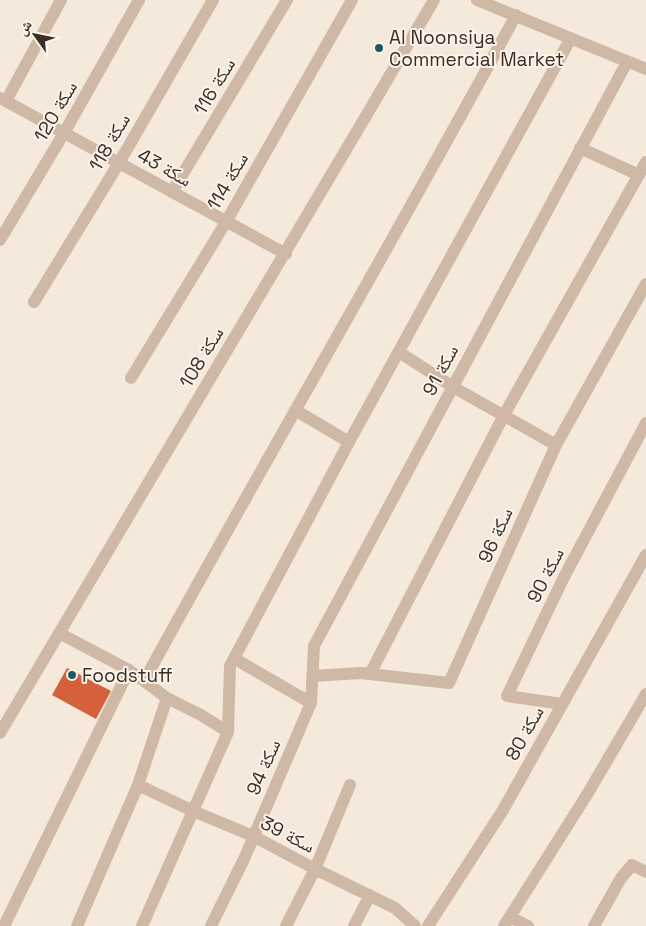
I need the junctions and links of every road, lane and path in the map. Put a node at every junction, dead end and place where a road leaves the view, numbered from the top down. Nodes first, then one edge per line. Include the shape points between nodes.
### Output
1 (61, 0) edge
2 (139, 0) edge
3 (213, 0) edge
4 (287, 0) edge
5 (352, 0) edge
6 (434, 0) edge
7 (478, 0) edge
8 (516, 15) junction
9 (571, 38) junction
10 (627, 62) junction
11 (646, 69) edge
12 (3, 100) edge
13 (64, 133) junction
14 (580, 148) junction
15 (646, 162) edge
16 (119, 163) junction
17 (639, 175) junction
18 (172, 192) junction
19 (226, 222) junction
20 (0, 240) edge
21 (286, 254) junction
22 (646, 284) edge
23 (34, 302) dead end
24 (399, 352) junction
25 (131, 378) dead end
26 (452, 387) junction
27 (295, 410) junction
28 (504, 415) junction
29 (646, 423) edge
30 (349, 442) junction
31 (556, 445) junction
32 (646, 555) edge
33 (59, 633) junction
34 (235, 658) junction
35 (130, 670) junction
36 (370, 674) junction
37 (312, 676) junction
38 (144, 681) junction
39 (646, 694) edge
40 (167, 698) junction
41 (311, 703) junction
42 (562, 704) junction
43 (0, 732) edge
44 (228, 732) junction
45 (138, 784) junction
46 (350, 785) dead end
47 (193, 811) junction
48 (253, 836) junction
49 (315, 869) junction
50 (646, 872) edge
51 (370, 895) junction
52 (507, 921) edge
53 (4, 926) edge
54 (77, 926) edge
55 (142, 926) edge
56 (211, 926) edge
57 (286, 926) edge
58 (354, 926) edge
59 (415, 926) edge
60 (428, 926) edge
61 (528, 926) edge
62 (594, 926) edge

1 - 12 street
2 - 13 street, سكة 120
3 - 16 street, سكة 118
4 - 18 street, سكة 116
5 - 19 street, سكة 114
6 - 21 street, سكة 108
7 - 8 street
8 - 9 street
8 - 27 street
9 - 10 street
9 - 24 street
10 - 11 street
10 - 14 street, سكة 91
12 - 13 street, سكة 43
13 - 16 street, سكة 43
13 - 20 street, سكة 120
14 - 17 street
14 - 26 street, سكة 91
15 - 17 street
16 - 18 street, سكة 43
16 - 23 street, سكة 118
17 - 28 street
18 - 19 street, سكة 43
19 - 21 street, سكة 43
19 - 25 street, سكة 114
21 - 33 street, سكة 108
22 - 31 street, سكة 96
24 - 26 street
24 - 30 street
26 - 28 street
26 - 37 street, سكة 91 via 314,646
27 - 30 street
27 - 38 street
28 - 31 street
28 - 36 street
29 - 42 street, سكة 90 via 563,579 506,696
30 - 34 street
31 - 36 street, سكة 96 via 449,683
32 - 42 street, سكة 80
33 - 35 street
33 - 43 street, سكة 108
34 - 41 street
34 - 44 street via 230,666
35 - 38 street
35 - 53 street
36 - 37 street, سكة 96
37 - 41 street, سكة 91
38 - 40 street
39 - 52 street
40 - 44 street
40 - 45 street
41 - 48 street, سكة 94
42 - 60 street, سكة 80 via 503,810
44 - 47 street
45 - 47 street, سكة 39
45 - 54 street
46 - 49 street
47 - 48 street, سكة 39
47 - 55 street
48 - 49 street, سكة 39
48 - 56 street, سكة 94
49 - 51 street, سكة 39
49 - 57 street
50 - 62 street via 632,865
51 - 58 street
51 - 59 street, سكة 39 via 395,908
52 - 61 street

